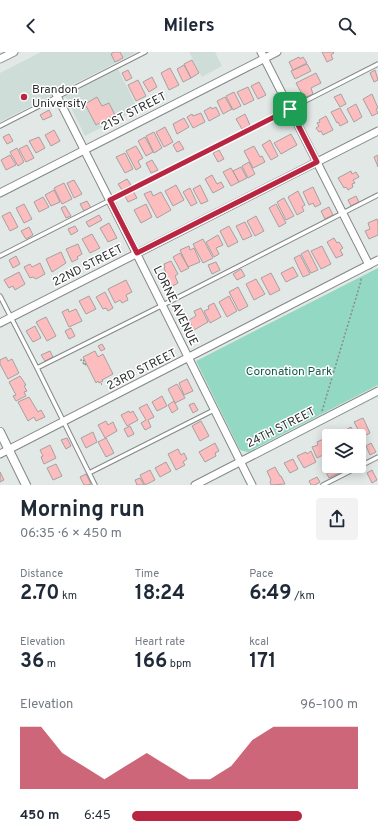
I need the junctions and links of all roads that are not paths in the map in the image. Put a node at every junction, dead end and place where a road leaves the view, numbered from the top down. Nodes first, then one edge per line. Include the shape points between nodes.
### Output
1 (14, 52) edge
2 (145, 52) edge
3 (278, 52) edge
4 (263, 55) edge
5 (0, 59) edge
6 (378, 64) edge
7 (57, 95) junction
8 (290, 109) junction
9 (0, 126) edge
10 (378, 131) edge
11 (84, 150) junction
12 (317, 162) junction
13 (0, 193) edge
14 (378, 195) edge
15 (110, 200) junction
16 (343, 213) junction
17 (137, 253) junction
18 (0, 256) edge
19 (378, 260) edge
20 (369, 265) junction
21 (0, 296) edge
22 (163, 305) junction
23 (11, 317) junction
24 (0, 323) edge
25 (188, 358) junction
26 (37, 368) junction
27 (378, 391) edge
28 (214, 410) junction
29 (64, 422) junction
30 (0, 432) edge
31 (9, 449) junction
32 (0, 454) edge
33 (378, 457) edge
34 (240, 461) junction
35 (89, 473) junction
36 (26, 485) edge
37 (95, 485) edge
38 (195, 485) edge
39 (252, 485) edge
40 (323, 485) edge

1 - 5 street
2 - 7 lane
3 - 4 street, 21ST STREET
4 - 8 street
4 - 11 street, 21ST STREET
6 - 8 lane
7 - 9 lane
7 - 11 street, LORNE AVENUE
8 - 12 street
8 - 15 lane
10 - 12 street, 22ND STREET
11 - 13 street, 21ST STREET
11 - 15 street, LORNE AVENUE
12 - 16 street
12 - 17 street, 22ND STREET
14 - 16 lane
15 - 17 street, LORNE AVENUE
15 - 18 lane
16 - 20 street
16 - 22 lane
17 - 22 street, LORNE AVENUE
17 - 23 street, 22ND STREET
19 - 20 street, 23RD STREET
20 - 25 street, 23RD STREET
21 - 23 lane
22 - 25 street, LORNE AVENUE
22 - 26 lane
23 - 24 street, 22ND STREET
23 - 26 lane
25 - 28 street, LORNE AVENUE
25 - 29 street, 23RD STREET
26 - 29 lane
27 - 34 street, 24TH STREET
28 - 34 street, LORNE AVENUE
28 - 35 lane
29 - 31 street, 23RD STREET
29 - 35 lane
30 - 31 street
31 - 32 street, 23RD STREET
31 - 36 street
33 - 40 lane
34 - 38 street, 24TH STREET
34 - 39 street, LORNE AVENUE
35 - 37 lane

